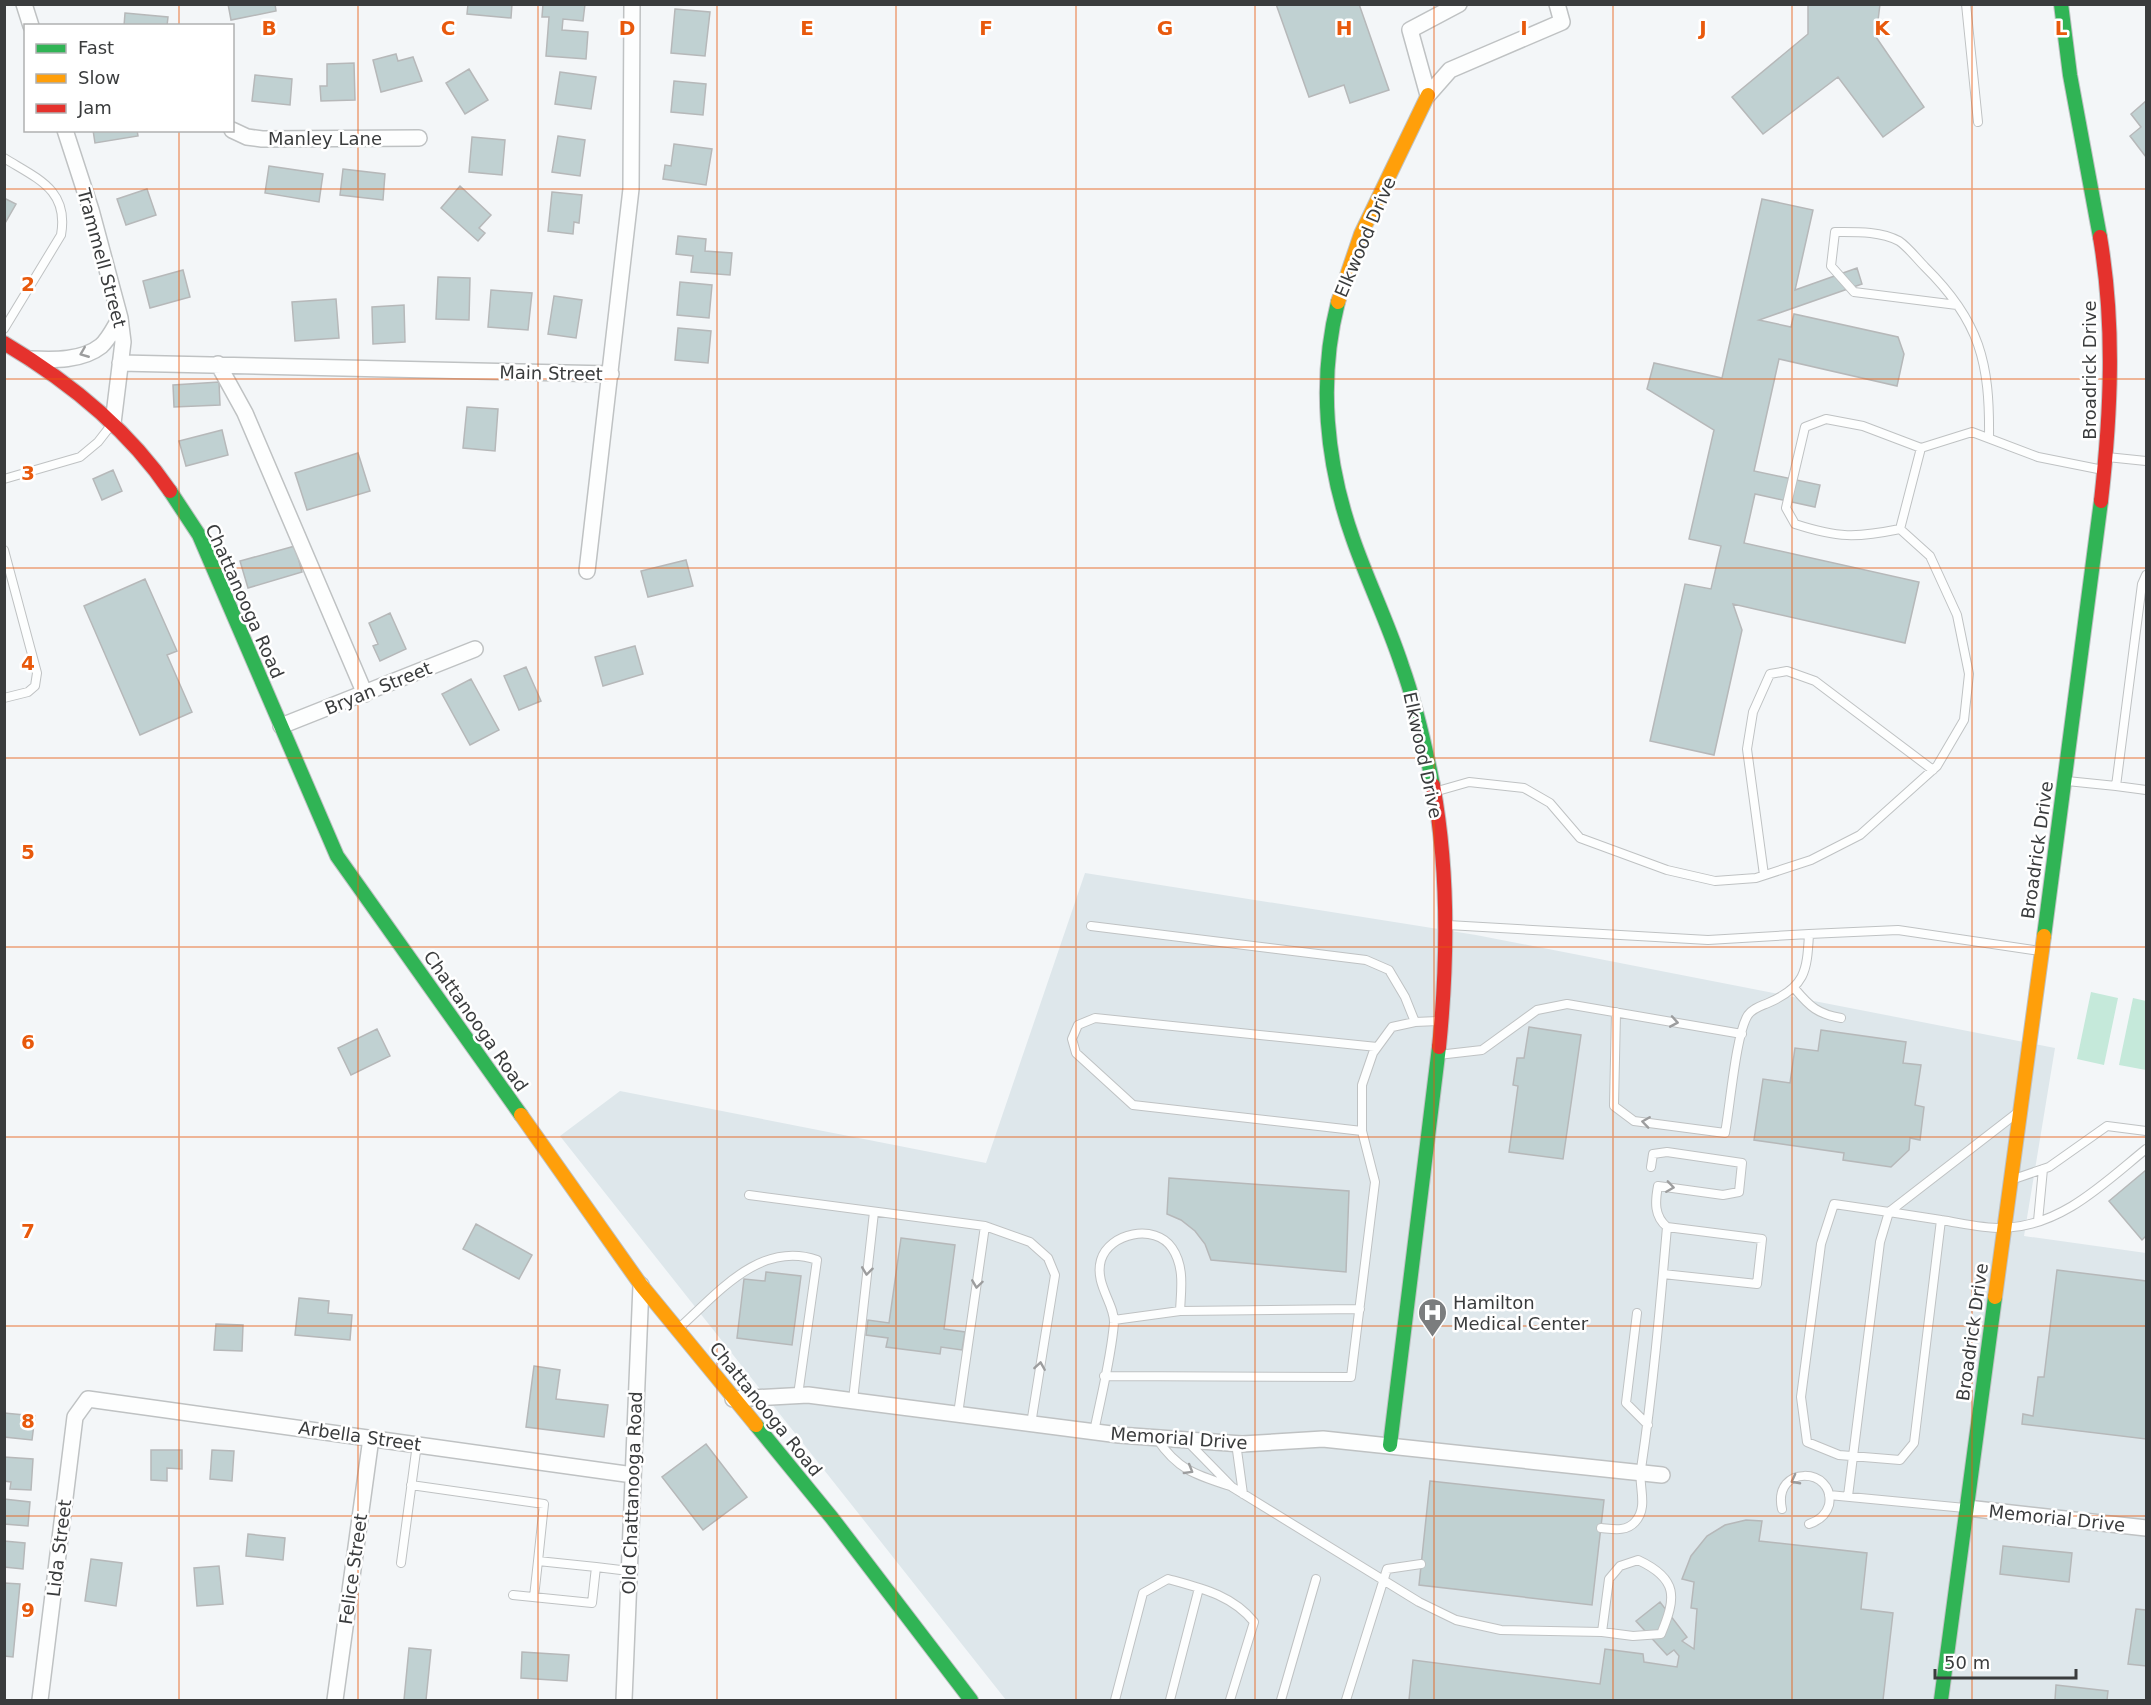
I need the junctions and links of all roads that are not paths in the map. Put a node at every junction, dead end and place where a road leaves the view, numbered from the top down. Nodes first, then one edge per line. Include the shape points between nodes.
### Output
1 (24, 4) edge
2 (632, 4) edge
3 (1459, 4) edge
4 (1557, 4) edge
5 (1966, 4) edge
6 (2061, 4) edge
7 (30, 24) edge
8 (1428, 95) junction
9 (1978, 122) dead end
10 (234, 131) edge
11 (66, 132) edge
12 (419, 138) dead end
13 (4, 158) edge
14 (1957, 305) junction
15 (120, 318) junction
16 (4, 328) edge
17 (4, 343) edge
18 (31, 359) junction
19 (120, 363) junction
20 (218, 364) junction
21 (611, 374) junction
22 (112, 423) junction
23 (1989, 438) junction
24 (1921, 448) junction
25 (2146, 461) edge
26 (2105, 464) junction
27 (4, 479) edge
28 (1900, 529) junction
29 (4, 550) edge
30 (587, 571) dead end
31 (2146, 575) edge
32 (475, 649) dead end
33 (365, 694) junction
34 (4, 698) edge
35 (281, 726) junction
36 (1933, 770) junction
37 (2065, 780) junction
38 (2116, 786) junction
39 (2146, 790) edge
40 (1434, 792) junction
41 (1764, 875) junction
42 (1446, 925) junction
43 (1091, 926) dead end
44 (1809, 934) junction
45 (2042, 951) junction
46 (1795, 989) junction
47 (1616, 1012) junction
48 (1841, 1018) dead end
49 (1442, 1021) junction
50 (1415, 1022) junction
51 (1742, 1034) junction
52 (1377, 1047) junction
53 (1438, 1055) junction
54 (2020, 1110) junction
55 (1362, 1131) junction
56 (2146, 1131) edge
57 (2146, 1149) edge
58 (1651, 1167) dead end
59 (2043, 1169) junction
60 (2011, 1180) junction
61 (749, 1195) dead end
62 (874, 1212) junction
63 (1889, 1212) junction
64 (1941, 1220) junction
65 (2038, 1221) junction
66 (986, 1226) junction
67 (1667, 1227) junction
68 (2004, 1228) junction
69 (1663, 1274) junction
70 (641, 1286) junction
71 (1360, 1309) junction
72 (1180, 1311) junction
73 (1638, 1313) dead end
74 (1114, 1320) junction
75 (678, 1329) junction
76 (1104, 1376) junction
77 (798, 1395) junction
78 (88, 1399) joint
79 (733, 1399) junction
80 (853, 1400) junction
81 (958, 1414) junction
82 (1031, 1424) junction
83 (1648, 1425) junction
84 (1094, 1432) junction
85 (371, 1438) junction
86 (1156, 1438) junction
87 (1187, 1441) junction
88 (1236, 1443) junction
89 (417, 1444) junction
90 (1389, 1445) junction
91 (1852, 1456) junction
92 (1640, 1472) junction
93 (633, 1475) junction
94 (1662, 1475) dead end
95 (411, 1485) junction
96 (1232, 1486) junction
97 (1243, 1494) junction
98 (1829, 1495) junction
99 (1848, 1496) junction
100 (1967, 1508) junction
101 (1782, 1509) dead end
102 (1809, 1524) dead end
103 (1601, 1528) dead end
104 (2146, 1528) edge
105 (538, 1561) junction
106 (401, 1563) dead end
107 (1421, 1564) dead end
108 (596, 1566) junction
109 (629, 1570) junction
110 (1316, 1579) dead end
111 (1385, 1581) junction
112 (1200, 1588) junction
113 (513, 1595) dead end
114 (534, 1597) junction
115 (1602, 1632) junction
116 (40, 1701) edge
117 (335, 1701) edge
118 (624, 1701) edge
119 (971, 1701) edge
120 (1115, 1701) edge
121 (1170, 1701) edge
122 (1230, 1701) edge
123 (1281, 1701) edge
124 (1346, 1701) edge
125 (1941, 1701) edge

1 - 7 street
2 - 21 street, Main Street via 631,189
3 - 8 street via 1410,30
4 - 8 street, Elkwood Drive via 1562,22 1450,70
5 - 9 lane
6 - 26 street, Broadrick Drive via 2069,76 2107,283 2111,393
8 - 40 street, Elkwood Drive via 1343,282 1328,363 1328,412 1334,470 1352,537 1408,683
10 - 12 street, Manley Lane via 262,139
11 - 15 street, Trammell Street
13 - 16 lane via 50,187 59,200 64,219 61,235
14 - 14 lane via 1948,290 1899,242 1868,232 1835,232 1831,266 1854,292
14 - 23 lane via 1976,334 1989,388
15 -> 18 street via 101,346 77,357
15 - 19 street, Trammell Street
17 - 18 street, Chattanooga Road
18 - 22 street, Chattanooga Road
19 - 20 street, Main Street
19 - 22 street, Trammell Street
20 - 21 street, Main Street
20 - 33 street via 245,413
21 - 30 street
22 - 27 lane via 80,457
22 - 35 street, Chattanooga Road via 155,469 199,535
23 - 24 lane via 1972,432
23 - 26 lane via 2038,457
24 - 28 lane
24 - 28 lane via 1863,426 1826,419 1805,427 1786,508 1796,524 1861,537
25 - 26 lane
26 - 37 street, Broadrick Drive
28 - 36 lane via 1930,556 1957,615 1970,674 1964,720
29 - 34 lane via 37,673 35,686 28,692
31 - 38 lane
32 - 33 street, Bryan Street
33 - 35 street, Bryan Street
35 - 70 street, Chattanooga Road via 337,856
36 - 41 lane via 1860,835 1811,860
36 - 41 lane via 1815,681 1787,671 1770,674 1753,712 1747,749
37 - 38 lane
37 - 45 street, Broadrick Drive
38 - 39 lane
40 - 41 lane via 1469,782 1524,788 1550,803 1580,838 1667,870 1715,880
40 - 42 street, Elkwood Drive
42 - 44 lane via 1708,940
42 - 49 street, Elkwood Drive via 1448,952
43 - 50 lane via 1366,960 1389,970 1406,997
44 - 45 lane via 1898,930
44 - 46 lane via 1807,967
45 - 54 street, Broadrick Drive
46 - 48 lane via 1819,1014
46 - 51 lane via 1755,1008 1748,1015
47 -> 51 lane
51 -> 47 lane via 1725,1133 1634,1121 1614,1106
47 - 53 lane via 1567,1004 1537,1011 1482,1050
49 - 50 lane
49 - 53 street, Elkwood Drive
50 - 52 lane via 1392,1027
52 - 55 lane via 1362,1085
52 - 55 lane via 1095,1018 1078,1025 1072,1039 1076,1053 1133,1105
53 - 90 street, Elkwood Drive
54 - 60 street, Broadrick Drive
54 - 63 lane
55 - 71 lane via 1375,1182
56 - 59 lane via 2107,1126
57 - 65 lane via 2080,1203
67 -> 58 lane via 1660,1221 1654,1203 1658,1186 1723,1195 1739,1192 1742,1163 1667,1152 1653,1154
59 - 60 lane
59 - 65 lane
60 - 68 street, Broadrick Drive
61 - 62 lane
62 - 66 lane
62 -> 80 lane
63 - 64 lane
63 - 91 lane via 1880,1242
63 - 91 lane via 1834,1204 1821,1244 1801,1398 1807,1442
64 - 68 lane
64 - 91 lane via 1914,1443 1900,1460
65 - 68 lane
66 -> 81 lane
82 -> 66 lane via 1055,1275 1048,1258 1030,1242
67 - 69 lane
67 - 69 lane via 1762,1239 1757,1284
68 - 100 street, Broadrick Drive
69 - 83 lane
70 - 75 street, Chattanooga Road
70 - 93 street, Old Chattanooga Road
71 - 72 lane
71 - 76 lane via 1351,1377
72 - 74 lane
72 - 74 lane via 1182,1282 1171,1246 1157,1236 1133,1233 1114,1241 1101,1259 1100,1275
73 - 83 lane via 1626,1403
74 - 76 lane
75 - 77 lane via 750,1265 801,1254 817,1260
75 - 79 street, Chattanooga Road
76 - 84 lane
77 - 79 street, Memorial Drive
77 - 80 street, Memorial Drive
78 - 85 street, Arbella Street
78 - 116 street, Lida Street via 75,1417
79 - 119 street, Chattanooga Road via 832,1518
80 - 81 street, Memorial Drive
81 - 82 street, Memorial Drive
82 - 84 street, Memorial Drive
83 - 92 lane
84 - 86 street, Memorial Drive
85 - 89 street, Arbella Street
85 - 117 street, Felice Street
86 - 87 street, Memorial Drive
86 -> 96 lane via 1171,1459 1198,1476
87 - 88 street, Memorial Drive
87 - 96 lane
88 - 90 street, Memorial Drive via 1323,1439
88 - 97 lane
89 - 93 street, Arbella Street
89 - 95 lane
90 - 92 street, Memorial Drive
91 - 99 lane
92 - 94 street, Memorial Drive
92 - 103 lane via 1643,1507 1635,1522 1621,1530
93 - 109 street, Old Chattanooga Road
95 - 105 lane via 544,1504
95 - 106 lane
96 - 97 lane
97 - 111 lane
98 - 99 lane
98 -> 101 lane via 1820,1480 1796,1476 1780,1495
98 - 102 lane via 1822,1517
99 - 100 lane
100 - 104 street, Memorial Drive
100 - 125 street, Broadrick Drive
105 - 108 lane
105 - 114 lane
107 - 111 lane via 1387,1569
108 - 109 lane
108 - 114 lane via 592,1603
109 - 118 street, Old Chattanooga Road
110 - 123 lane
111 - 115 lane via 1456,1620 1501,1630
111 - 124 lane
112 - 120 lane via 1168,1579 1143,1593
112 - 121 lane
112 - 122 lane via 1242,1608 1254,1622
113 - 114 lane
115 - 115 lane via 1661,1635 1673,1605 1666,1578 1638,1560 1620,1566 1610,1579

